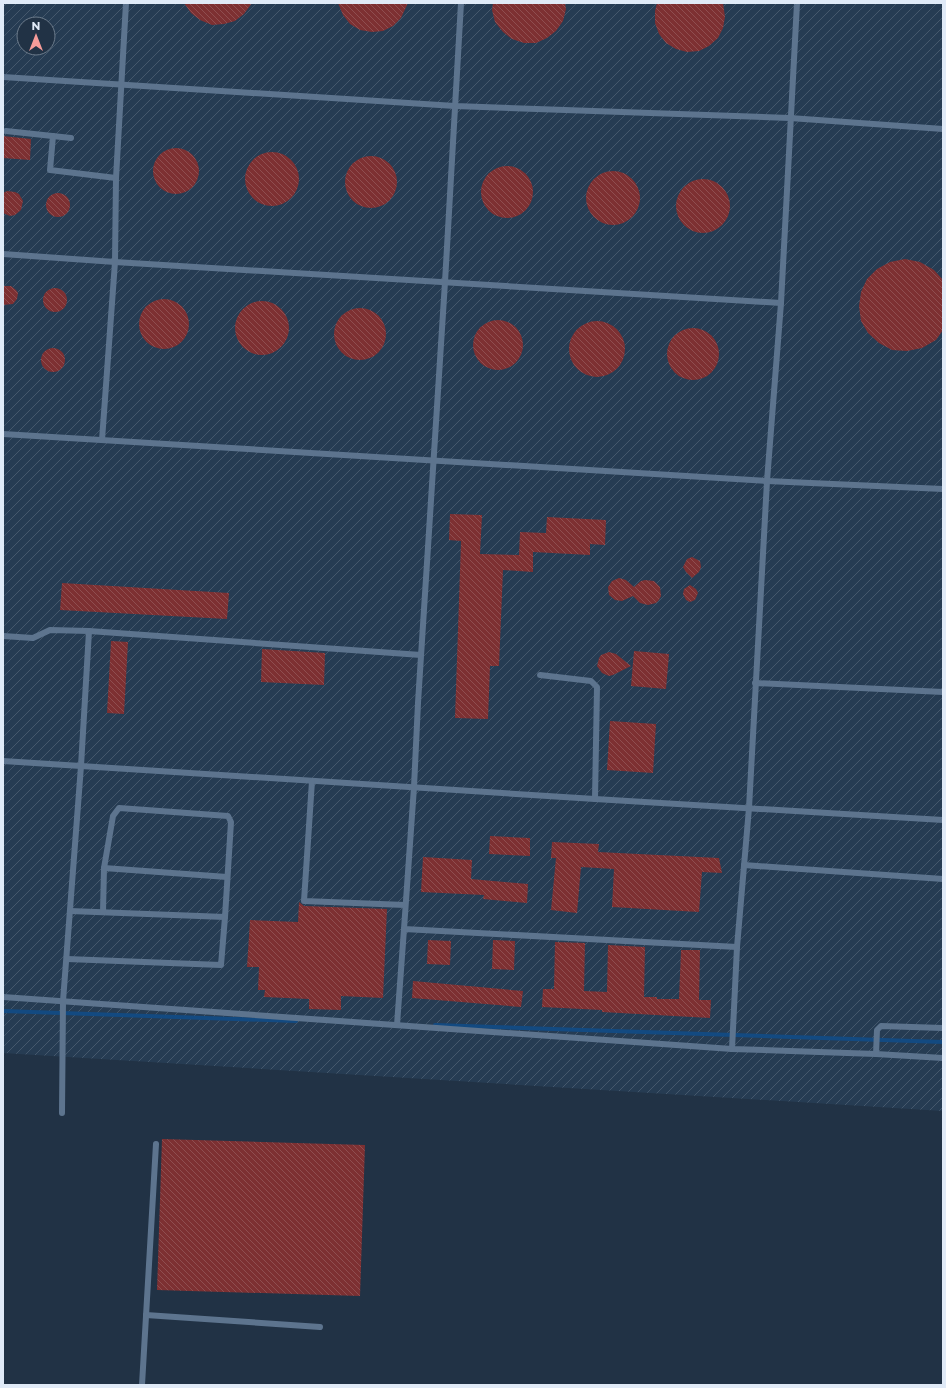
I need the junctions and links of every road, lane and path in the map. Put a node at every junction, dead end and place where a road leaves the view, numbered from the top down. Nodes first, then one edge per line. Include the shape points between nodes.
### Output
1 (126, 3) edge
2 (461, 3) edge
3 (797, 3) edge
4 (3, 77) edge
5 (122, 85) junction
6 (455, 106) junction
7 (790, 118) junction
8 (943, 129) edge
9 (6, 131) dead end
10 (53, 136) junction
11 (71, 138) dead end
12 (116, 178) junction
13 (3, 254) edge
14 (115, 262) junction
15 (445, 282) junction
16 (781, 303) junction
17 (3, 434) edge
18 (102, 440) junction
19 (434, 461) junction
20 (766, 481) junction
21 (943, 489) edge
22 (89, 631) junction
23 (3, 636) edge
24 (421, 655) junction
25 (540, 675) dead end
26 (755, 683) junction
27 (943, 692) edge
28 (3, 761) edge
29 (81, 766) junction
30 (312, 780) junction
31 (414, 787) junction
32 (595, 799) junction
33 (749, 808) junction
34 (943, 820) edge
35 (744, 866) junction
36 (104, 868) junction
37 (227, 877) junction
38 (943, 879) edge
39 (405, 905) junction
40 (70, 910) junction
41 (103, 912) junction
42 (225, 917) junction
43 (404, 929) junction
44 (737, 947) junction
45 (67, 959) junction
46 (3, 997) edge
47 (63, 1001) junction
48 (397, 1025) junction
49 (943, 1028) edge
50 (732, 1049) junction
51 (876, 1054) junction
52 (943, 1058) edge
53 (62, 1112) dead end
54 (156, 1144) dead end
55 (146, 1315) junction
56 (320, 1327) dead end
57 (142, 1385) edge

1 - 5 lane
2 - 6 lane
3 - 7 lane
4 - 5 lane
5 - 6 lane
5 - 12 lane
6 - 7 lane
6 - 15 lane
7 - 8 lane
7 - 16 lane
9 - 10 lane
10 - 11 lane
10 - 12 lane via 50,170
12 - 14 lane
13 - 14 lane
14 - 15 lane
14 - 18 lane
15 - 16 lane
15 - 19 lane
16 - 20 lane
17 - 18 lane
18 - 19 lane
19 - 20 lane
19 - 24 lane
20 - 21 lane
20 - 26 lane
22 - 23 lane via 50,630 33,638
22 - 24 lane
22 - 29 lane
24 - 31 lane
25 - 32 lane via 591,681 598,687
26 - 27 lane
26 - 33 lane
28 - 29 lane
29 - 30 lane
29 - 40 lane
30 - 31 lane
30 - 39 lane via 304,901
31 - 32 lane
31 - 39 lane
32 - 33 lane
33 - 34 lane
33 - 35 lane
35 - 38 lane
35 - 44 lane
36 - 37 lane
36 - 37 lane via 113,816 119,808 228,816 231,822
36 - 41 lane
37 - 42 lane
39 - 43 lane
40 - 41 lane
40 - 45 lane
41 - 42 lane
42 - 45 lane via 221,965
43 - 44 lane
43 - 48 lane
44 - 50 lane
45 - 47 lane
46 - 47 lane
47 - 48 lane
47 - 53 lane
48 - 50 lane
49 - 51 lane via 881,1026 877,1030
50 - 51 lane
51 - 52 lane
54 - 55 lane
55 - 56 lane
55 - 57 lane

